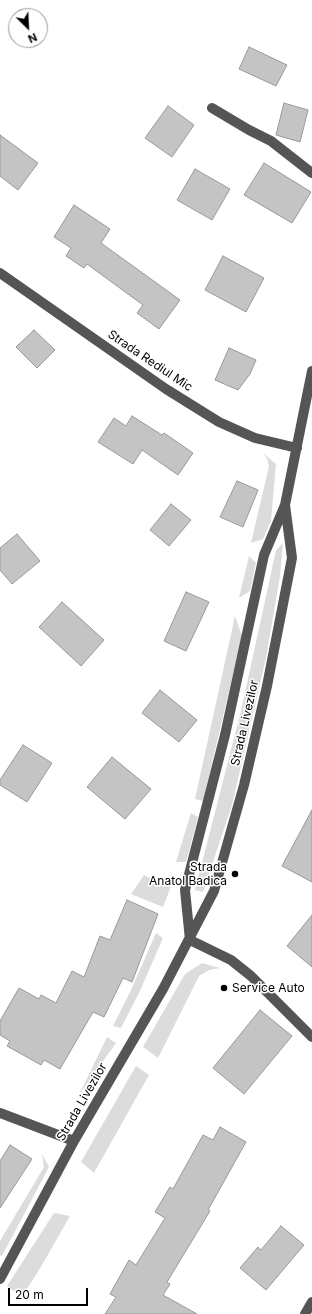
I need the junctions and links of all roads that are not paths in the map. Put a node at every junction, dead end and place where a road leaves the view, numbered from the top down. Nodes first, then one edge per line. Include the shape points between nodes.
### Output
1 (212, 108) dead end
2 (312, 173) edge
3 (0, 272) edge
4 (312, 371) edge
5 (296, 448) junction
6 (285, 505) junction
7 (190, 940) junction
8 (312, 1037) edge
9 (0, 1113) edge
10 (74, 1141) junction
11 (0, 1279) edge
12 (312, 1302) edge
13 (305, 1314) edge

1 - 2 street via 271,141
3 - 5 street, Strada Rediul Mic via 166,390 218,422 255,438
4 - 5 street, Strada Livezilor
5 - 6 street, Strada Livezilor
6 - 7 street, Strada Livezilor via 264,555 225,735 185,890
6 - 7 street, Strada Livezilor via 292,558 268,686 244,785 214,891
7 - 8 street via 231,960 251,976
7 - 10 street, Strada Livezilor
9 - 10 street
10 - 11 street, Strada Livezilor
12 - 13 street

